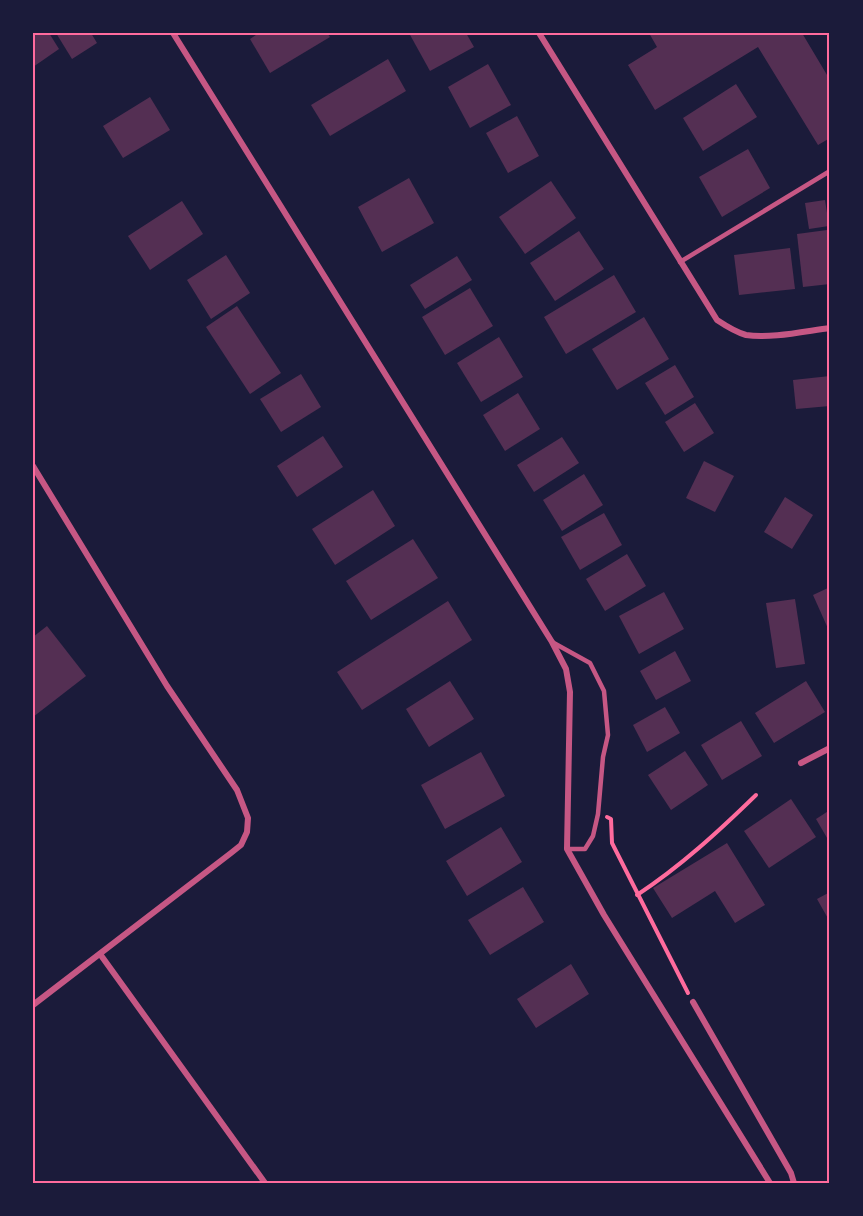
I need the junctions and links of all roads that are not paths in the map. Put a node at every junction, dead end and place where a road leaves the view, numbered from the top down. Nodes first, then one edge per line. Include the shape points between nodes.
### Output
1 (172, 33) edge
2 (539, 33) edge
3 (830, 171) edge
4 (680, 262) junction
5 (830, 328) edge
6 (33, 466) edge
7 (552, 642) junction
8 (830, 748) edge
9 (801, 763) dead end
10 (567, 849) junction
11 (100, 954) junction
12 (693, 1002) road end
13 (33, 1005) edge
14 (266, 1183) edge
15 (770, 1183) edge
16 (794, 1183) edge

1 - 7 street
2 - 4 street
3 - 4 lane
4 - 5 street via 717,320 729,328 747,335
6 - 11 street via 166,686 237,790 249,818 248,832 240,845
7 - 10 street via 566,669 570,692
7 - 10 lane via 590,663 604,691 608,735 593,836 585,849
8 - 9 street
10 - 15 street
11 - 13 street
11 - 14 street
12 - 16 street via 792,1173

